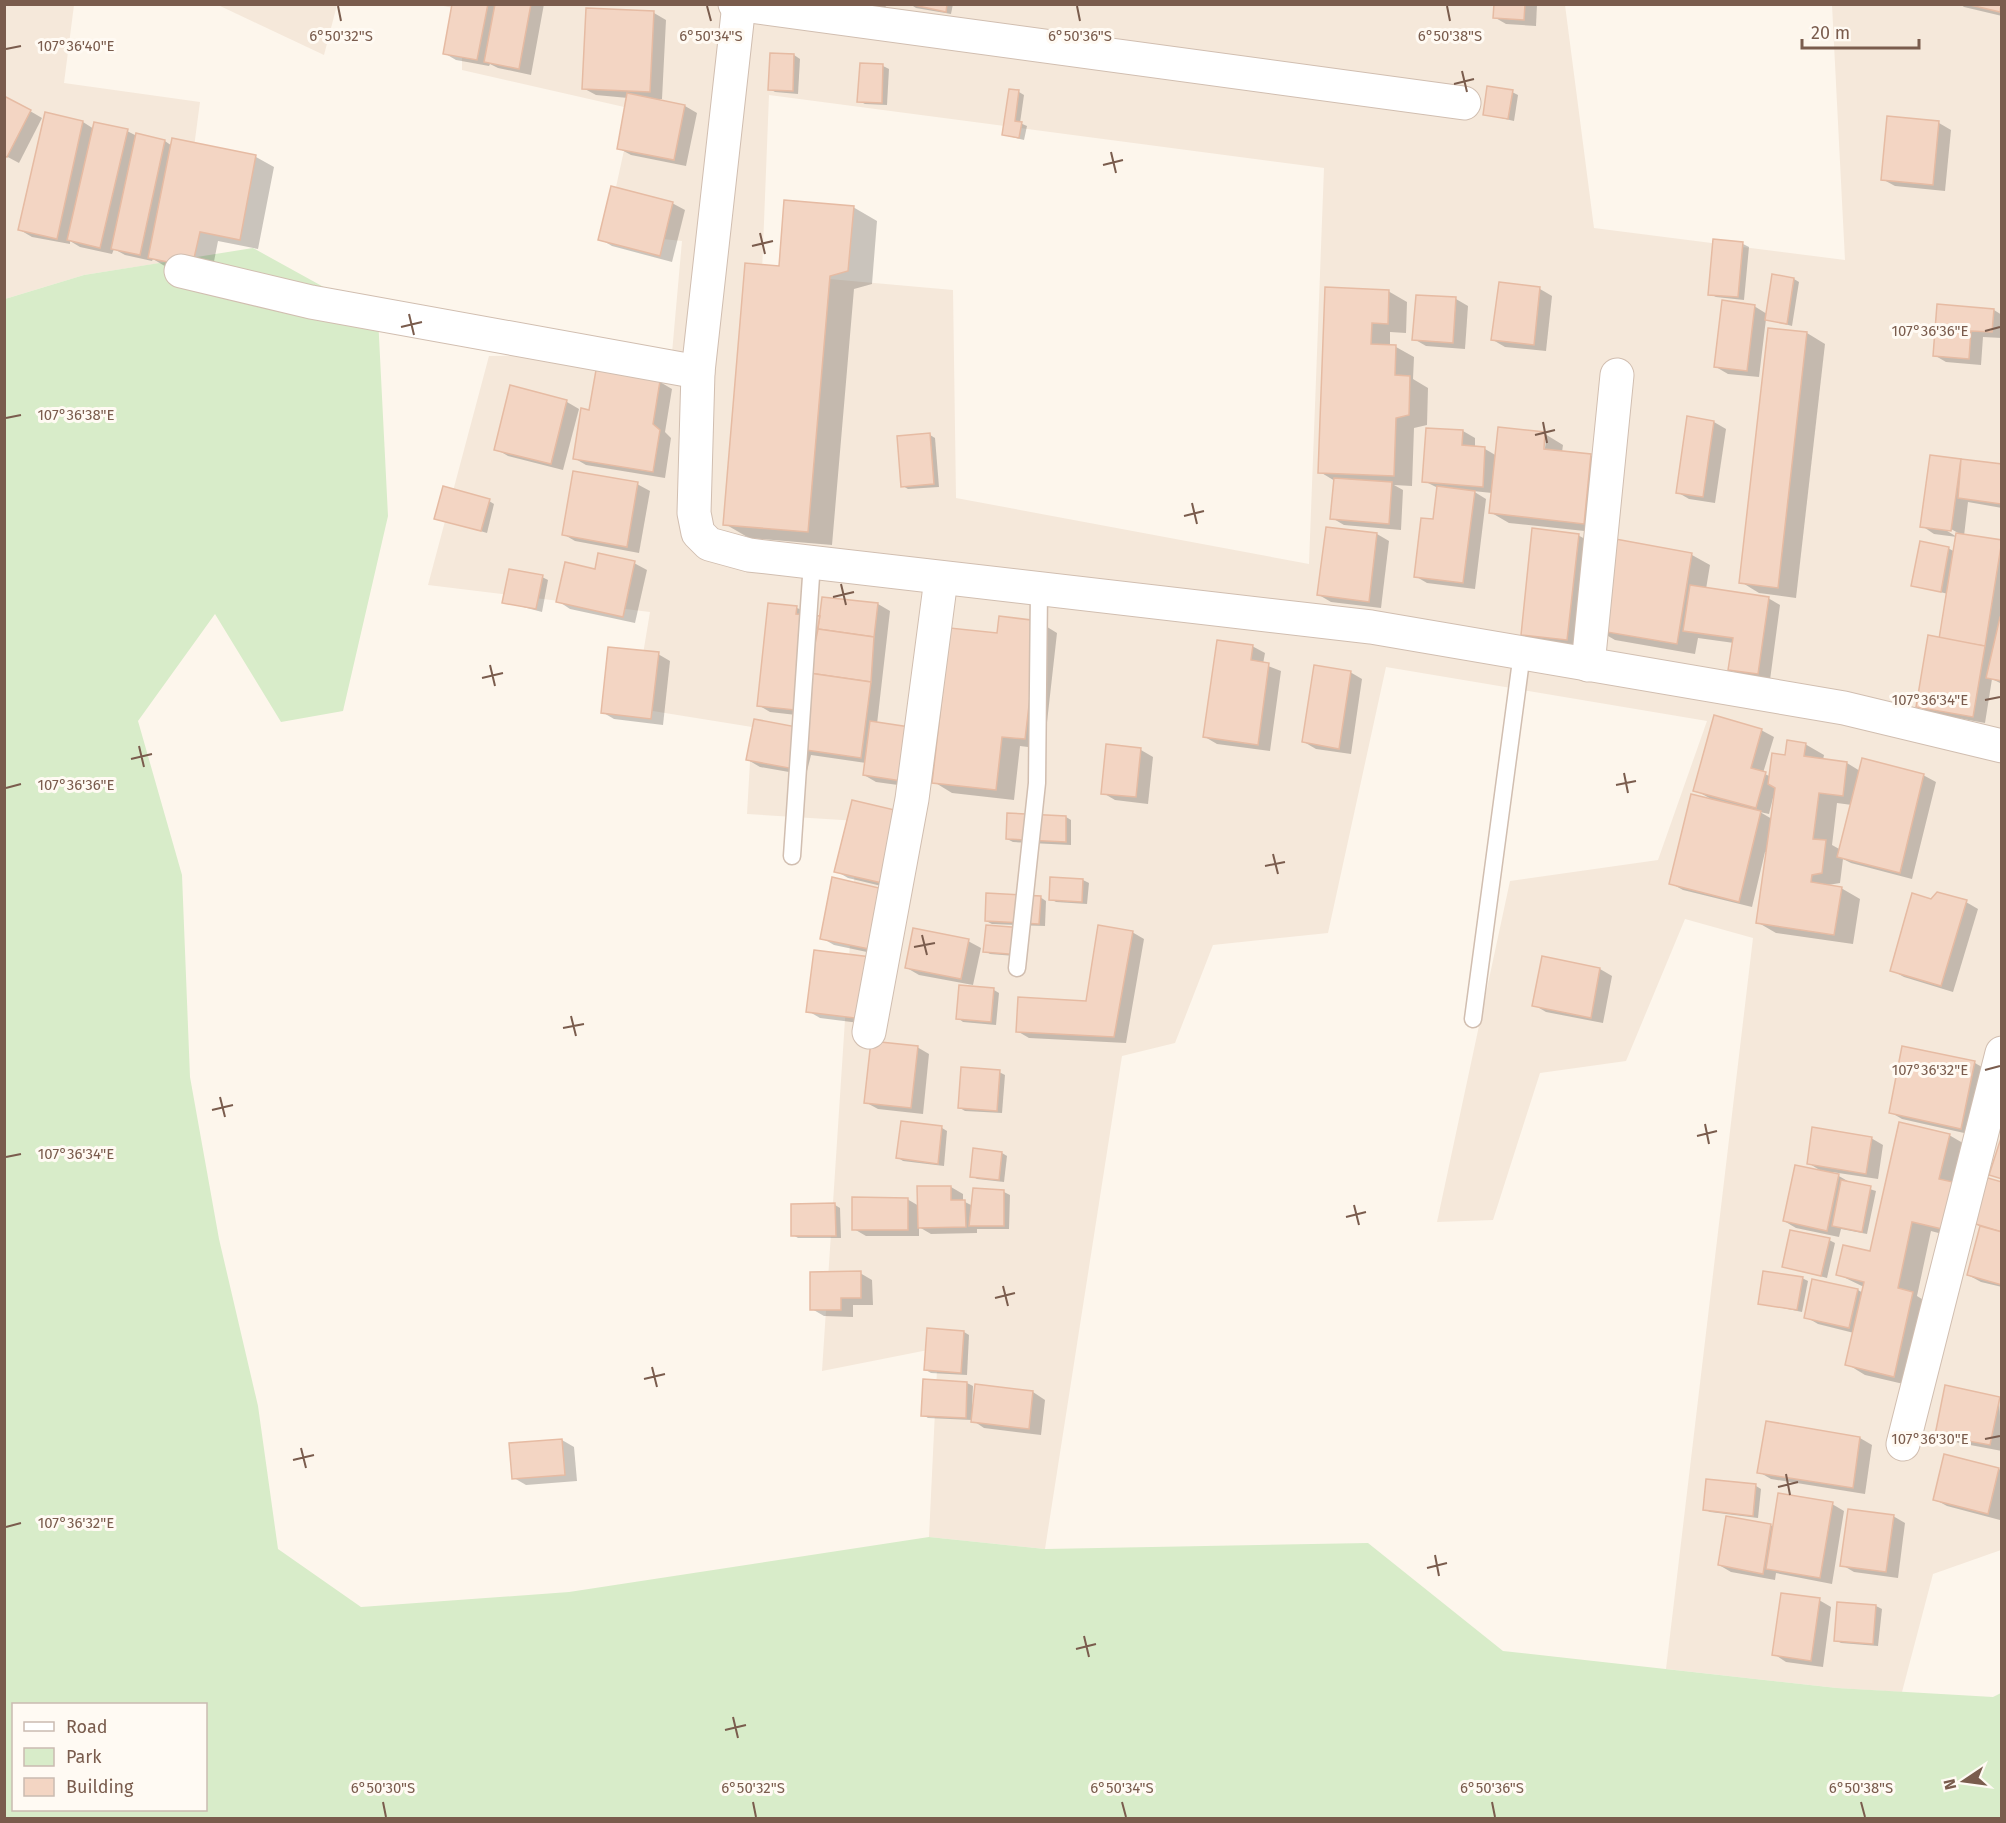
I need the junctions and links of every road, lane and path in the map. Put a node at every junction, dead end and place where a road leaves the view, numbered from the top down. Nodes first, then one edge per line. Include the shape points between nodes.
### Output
1 (738, 5) edge
2 (1464, 103) dead end
3 (181, 271) dead end
4 (698, 372) junction
5 (1617, 375) dead end
6 (812, 562) junction
7 (941, 579) junction
8 (1039, 590) junction
9 (1522, 653) junction
10 (1588, 665) junction
11 (2001, 746) edge
12 (792, 856) dead end
13 (1017, 968) dead end
14 (1473, 1019) dead end
15 (869, 1032) dead end
16 (2001, 1053) edge
17 (1903, 1444) dead end

1 - 2 street
1 - 4 street
3 - 4 street via 311,302
4 - 6 street via 694,513 698,533 710,544 725,549
5 - 10 street
6 - 7 street
6 - 12 lane
7 - 8 street
7 - 15 street via 912,799
8 - 9 street via 1371,627
8 - 13 lane via 1037,783
9 - 10 street
9 - 14 lane
10 - 11 street via 1844,708
16 - 17 street

